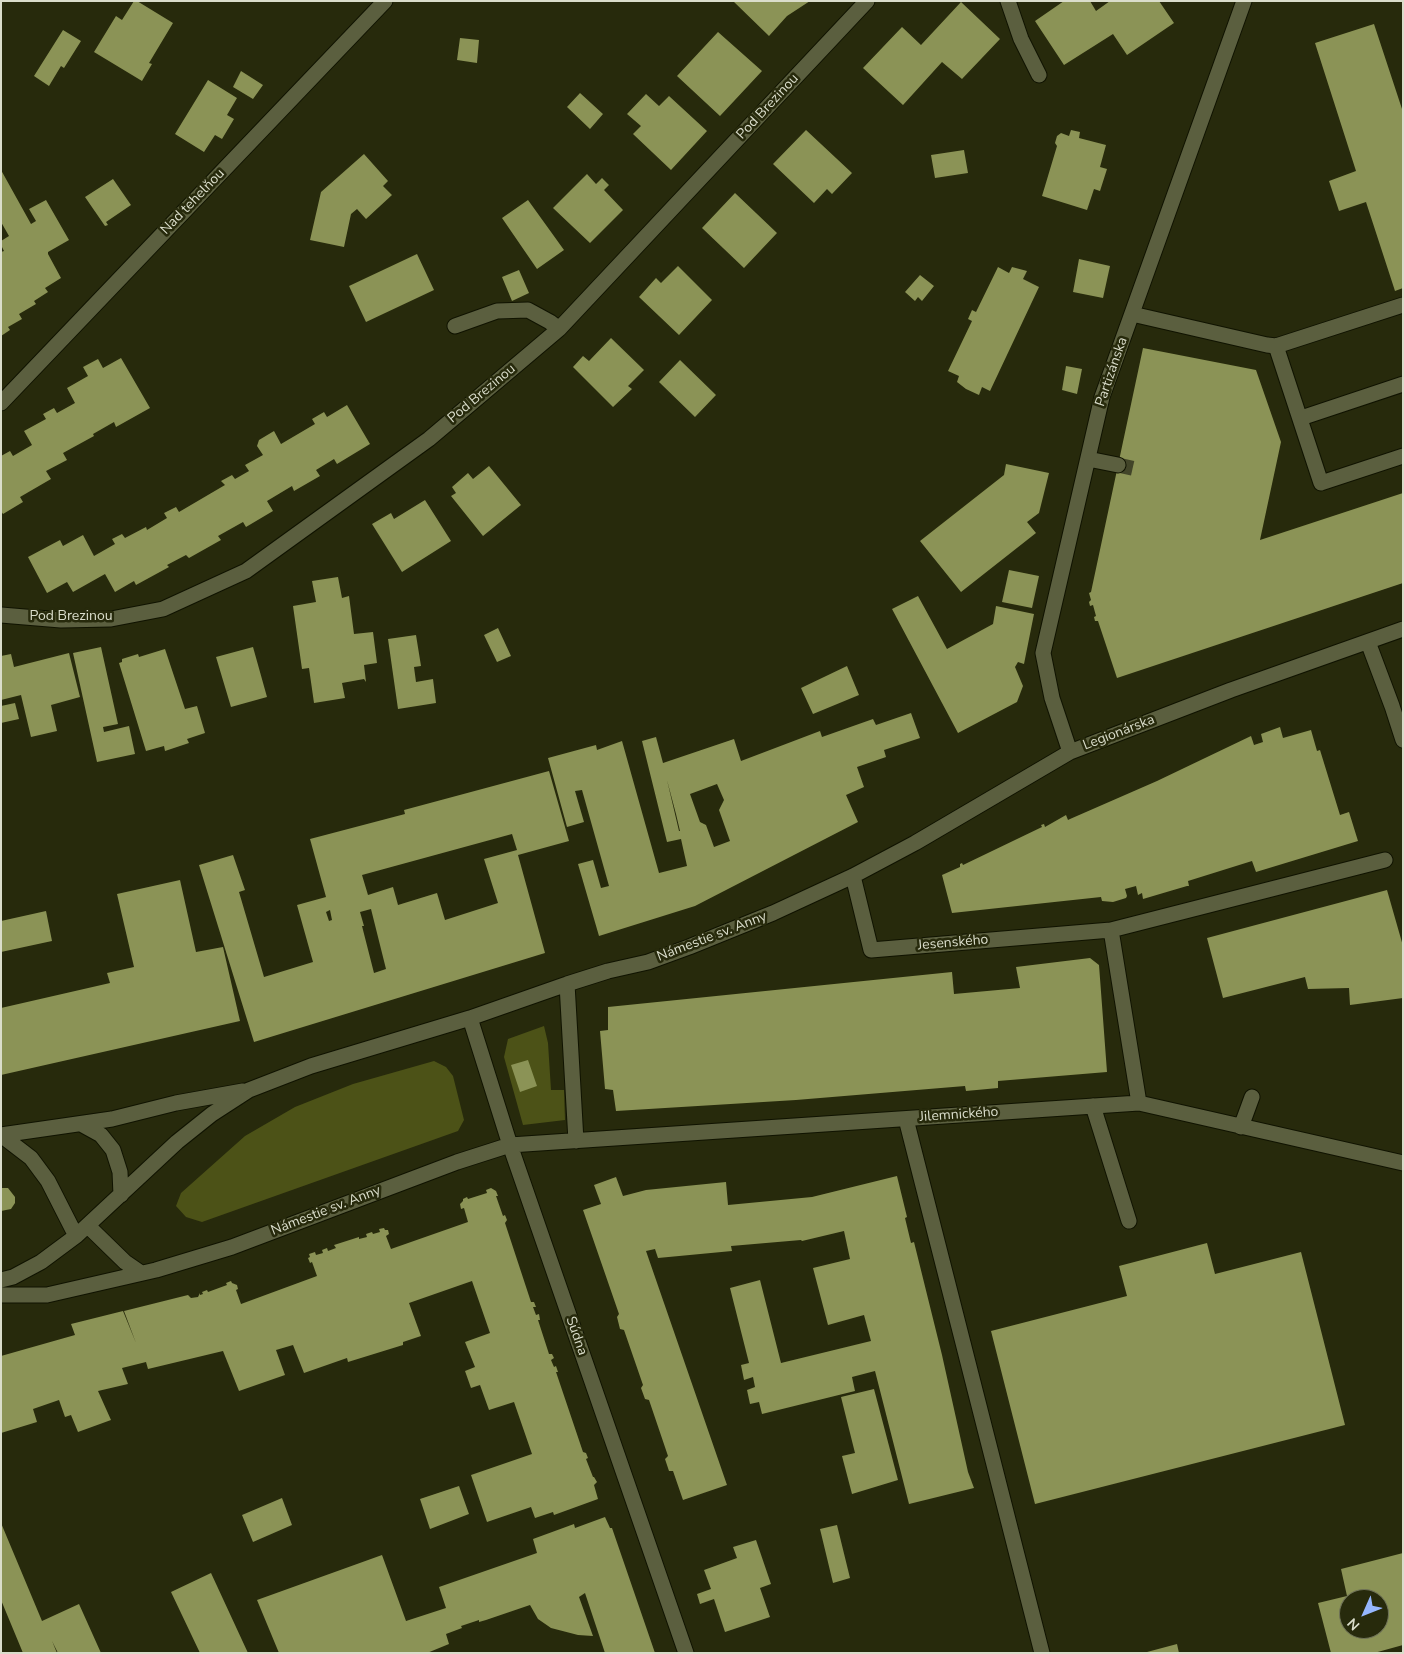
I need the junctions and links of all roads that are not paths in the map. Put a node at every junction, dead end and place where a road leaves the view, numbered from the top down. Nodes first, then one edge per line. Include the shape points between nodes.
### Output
1 (385, 1) edge
2 (867, 1) edge
3 (1008, 1) edge
4 (1244, 1) edge
5 (1039, 75) dead end
6 (1403, 304) edge
7 (1132, 314) junction
8 (455, 326) dead end
9 (559, 329) junction
10 (1276, 346) junction
11 (1403, 384) edge
12 (1, 402) edge
13 (1301, 418) junction
14 (1403, 456) edge
15 (1088, 458) junction
16 (1118, 465) tunnel mouth
17 (1, 616) edge
18 (1403, 629) edge
19 (1368, 642) junction
20 (1403, 740) edge
21 (1070, 752) junction
22 (1384, 860) dead end
23 (853, 876) junction
24 (1111, 930) junction
25 (567, 984) junction
26 (470, 1018) junction
27 (250, 1090) junction
28 (1252, 1097) dead end
29 (1139, 1103) junction
30 (1093, 1106) junction
31 (906, 1119) junction
32 (81, 1124) junction
33 (1241, 1126) junction
34 (1, 1135) edge
35 (576, 1141) junction
36 (510, 1145) junction
37 (1403, 1163) edge
38 (121, 1194) junction
39 (1129, 1221) dead end
40 (82, 1231) junction
41 (141, 1273) junction
42 (1, 1280) edge
43 (1, 1294) edge
44 (686, 1653) edge
45 (1042, 1653) edge

1 - 12 street, Nad tehelňou
2 - 9 street, Pod Brezinou
3 - 5 street via 1021,39
4 - 7 street, Partizánska
6 - 10 street
7 - 10 street
7 - 15 street, Partizánska via 1102,397
8 - 9 street via 498,311 528,310
9 - 17 street, Pod Brezinou via 429,439 246,571 164,609 111,619
10 - 13 street
11 - 13 street
13 - 14 street via 1322,483
15 - 16 street
15 - 21 street, Partizánska via 1044,654 1052,698
18 - 19 street, Legionárska
19 - 20 street
19 - 21 street, Legionárska via 1230,690
21 - 23 street, Legionárska via 915,844
22 - 24 street, Jesenského
23 - 24 street, Jesenského via 871,950
23 - 25 street, Námestie sv. Anny via 689,947
24 - 29 street
25 - 26 street, Námestie sv. Anny
25 - 35 street
26 - 27 street, Námestie sv. Anny via 311,1066
26 - 36 street, Súdna
27 - 32 street, Námestie sv. Anny
27 - 38 street, Námestie sv. Anny via 212,1114
28 - 33 street
29 - 30 street, Jilemnického
29 - 33 street, Jilemnického
30 - 31 street, Jilemnického
30 - 39 street
31 - 35 street, Jilemnického
31 - 45 street
32 - 34 street, Námestie sv. Anny
32 - 38 street via 101,1135 113,1150 120,1172
33 - 37 street, Jilemnického
34 - 40 street, Námestie sv. Anny via 31,1158
35 - 36 street, Jilemnického
36 - 41 street, Námestie sv. Anny via 232,1247
36 - 44 street, Súdna
38 - 40 street, Námestie sv. Anny
40 - 41 street, Námestie sv. Anny
40 - 42 street, Námestie sv. Anny via 41,1262
41 - 43 street, Námestie sv. Anny via 47,1295

